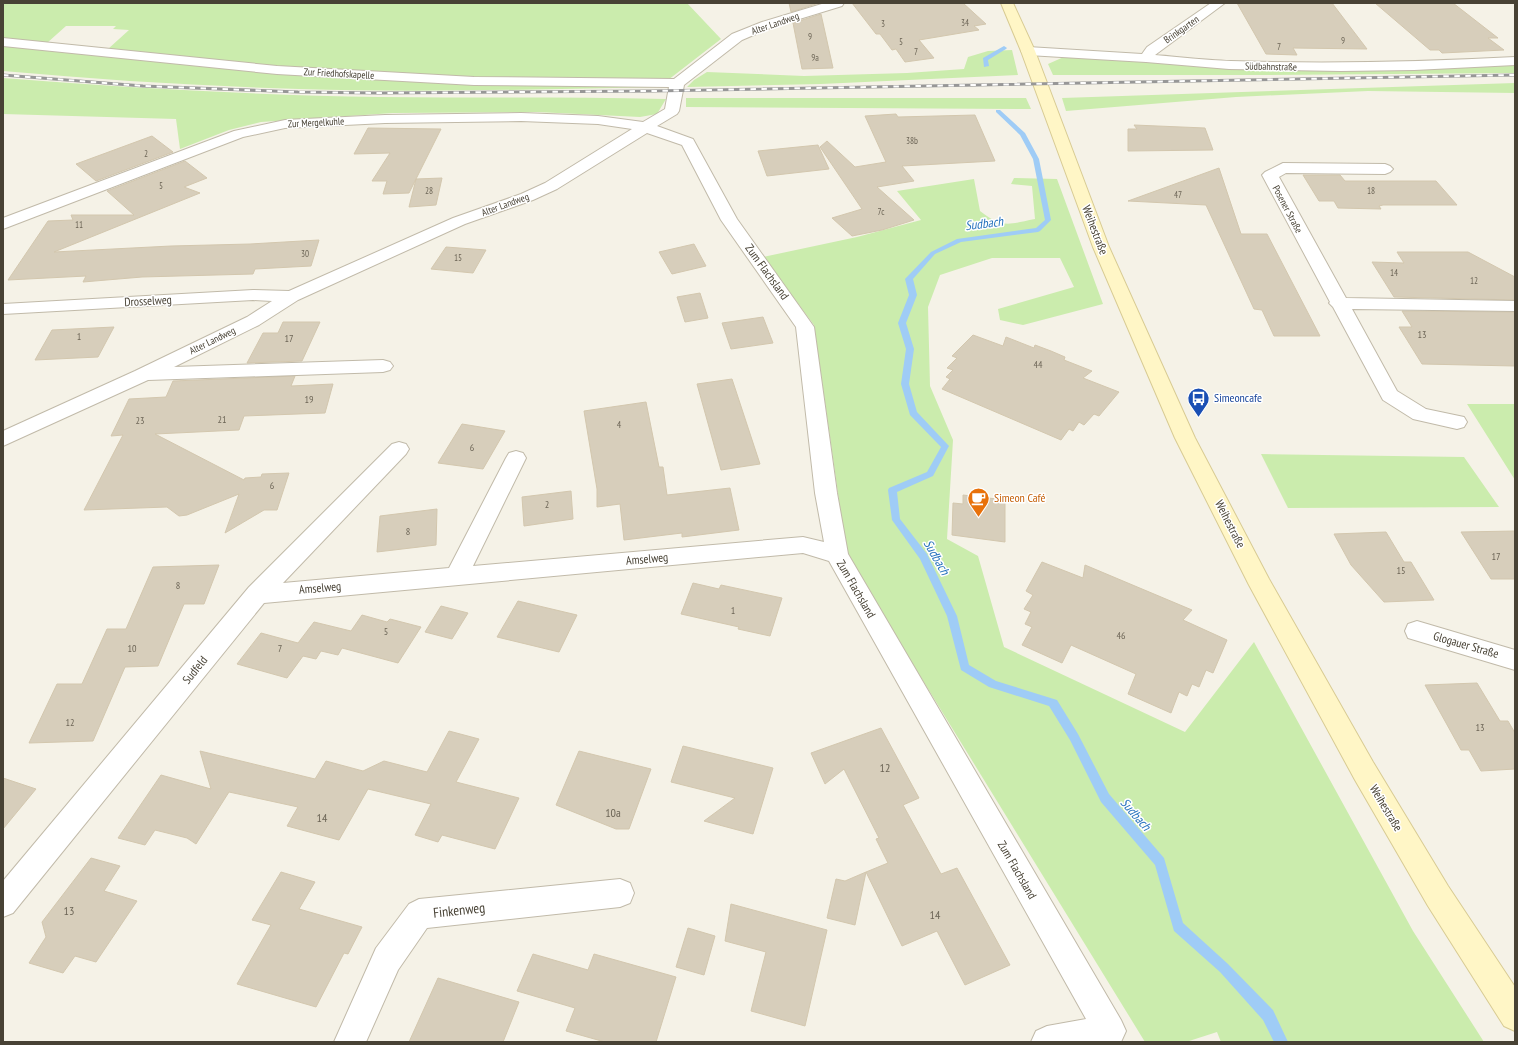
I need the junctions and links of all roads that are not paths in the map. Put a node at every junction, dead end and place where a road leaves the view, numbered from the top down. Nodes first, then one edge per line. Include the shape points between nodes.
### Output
1 (838, 3) edge
2 (1007, 3) edge
3 (1219, 3) edge
4 (3, 42) edge
5 (1028, 51) junction
6 (1146, 58) junction
7 (1515, 61) edge
8 (677, 83) junction
9 (645, 127) junction
10 (1385, 169) dead end
11 (3, 224) edge
12 (292, 296) junction
13 (1338, 303) junction
14 (1515, 306) edge
15 (3, 309) edge
16 (382, 366) dead end
17 (142, 374) junction
18 (1457, 422) dead end
19 (3, 439) edge
20 (399, 449) dead end
21 (516, 458) dead end
22 (837, 555) junction
23 (456, 576) junction
24 (257, 594) junction
25 (1417, 631) dead end
26 (1515, 660) edge
27 (620, 893) dead end
28 (3, 903) edge
29 (1515, 1015) edge
30 (350, 1042) edge
31 (1047, 1042) edge

1 - 8 street, Alter Landweg via 766,25 737,37
2 - 5 main road, Weihestraße
3 - 6 street, Brinkgarten via 1152,50
4 - 8 street, Zur Friedhofskapelle via 284,70 474,81
5 - 6 street, Südbahnstraße
5 - 29 main road, Weihestraße via 1101,247 1185,438 1261,585 1364,771 1438,896
6 - 7 street, Südbahnstraße via 1229,65 1341,67
8 - 9 street, Alter Landweg via 672,111
9 - 11 street, Zur Mergelkuhle via 598,120 521,117 385,119 285,124 239,134
9 - 12 street, Alter Landweg via 551,186 458,221
9 - 22 street, Zum Flachsland via 688,142 729,220 805,327 826,493
10 - 13 street, Posener Straße via 1283,168 1270,175
12 - 15 street, Drosselweg via 252,295
12 - 17 street, Alter Landweg via 253,320
13 - 14 street
13 - 18 street, Posener Straße via 1390,395 1420,414
16 - 17 street, Alter Landweg
17 - 19 street, Alter Landweg
20 - 24 street, Sudfeld
21 - 23 street
22 - 23 street, Amselweg via 803,545
22 - 31 street, Zum Flachsland via 1110,1031
23 - 24 street, Amselweg
24 - 28 street, Sudfeld
25 - 26 street, Glogauer Straße
27 - 30 street, Finkenweg via 419,914 387,959

